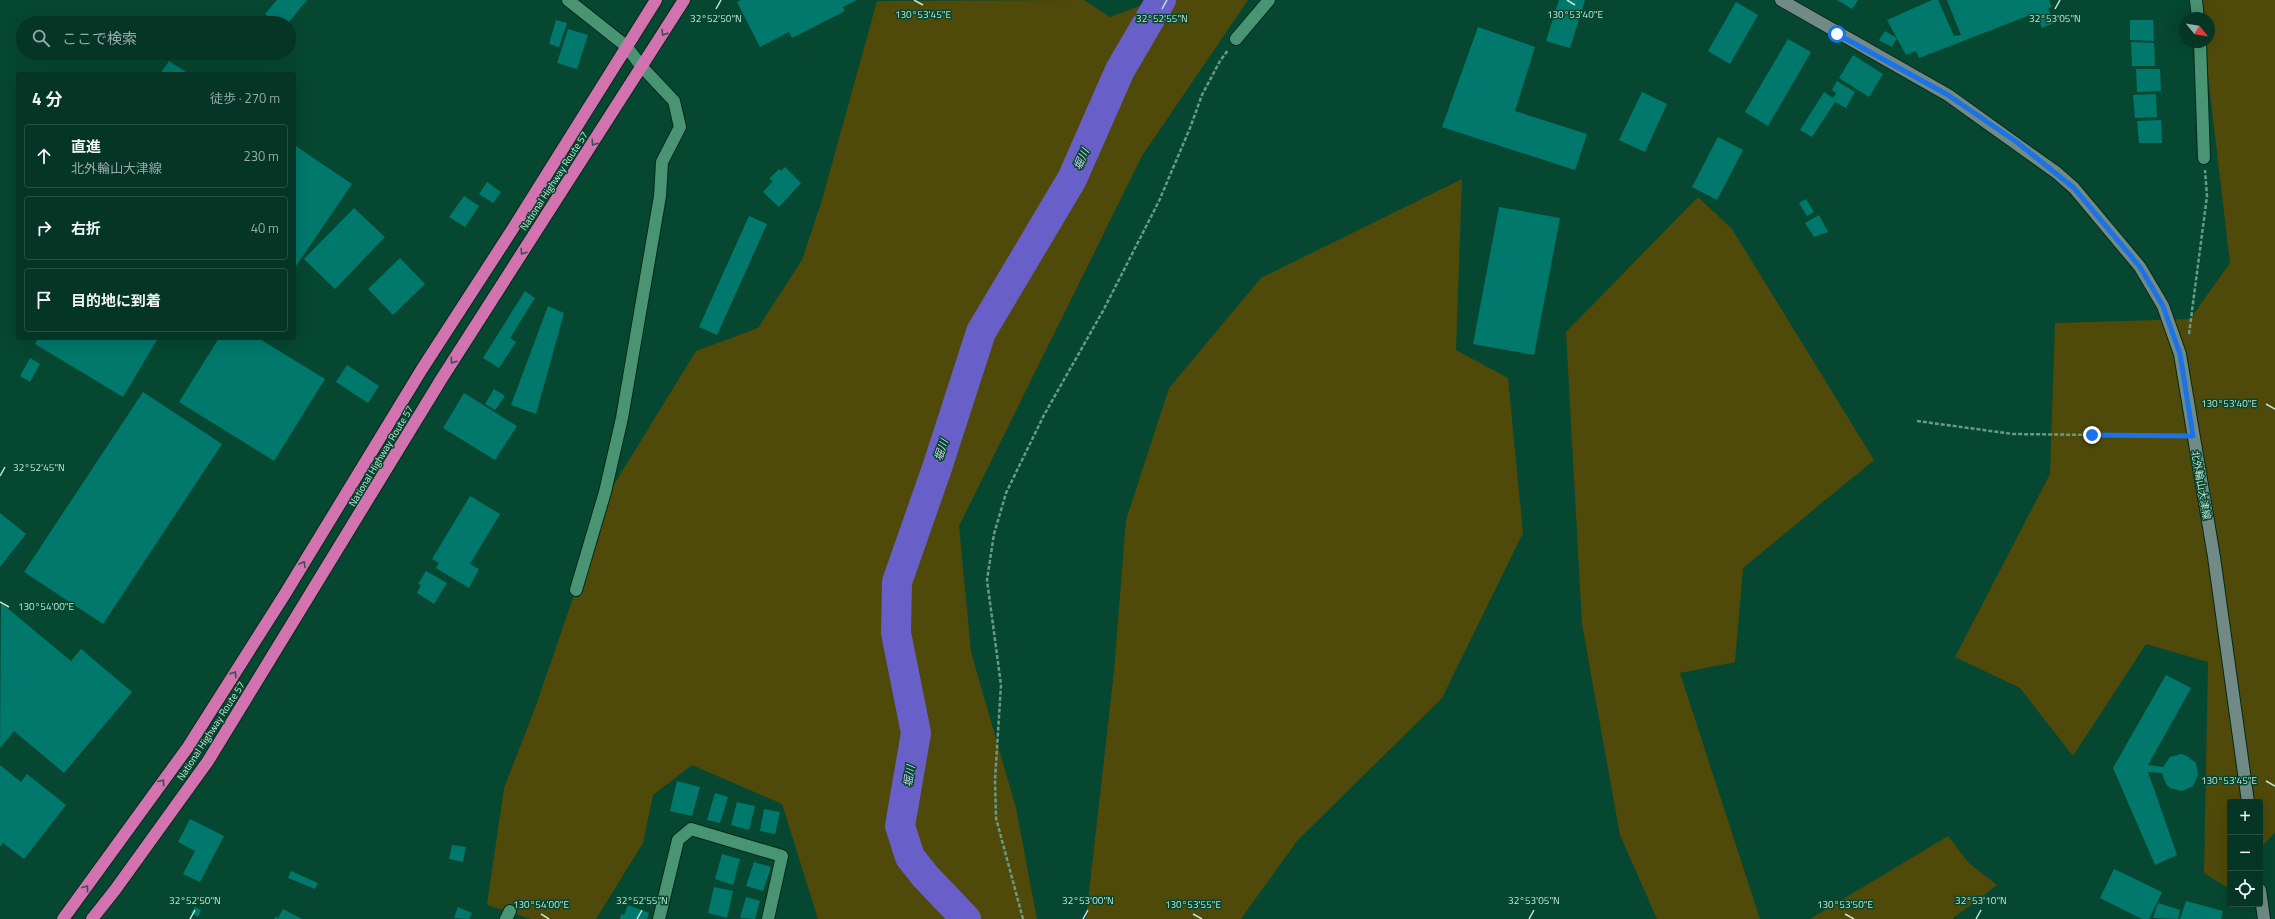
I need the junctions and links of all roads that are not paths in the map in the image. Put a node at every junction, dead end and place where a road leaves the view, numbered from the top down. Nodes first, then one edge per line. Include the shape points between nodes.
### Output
1 (568, 0) edge
2 (656, 0) edge
3 (684, 0) edge
4 (1268, 0) edge
5 (1781, 0) edge
6 (2196, 0) edge
7 (2197, 12) edge
8 (1236, 39) road end
9 (626, 46) junction
10 (2200, 48) edge
11 (642, 67) junction
12 (2204, 158) road end
13 (576, 590) dead end
14 (2248, 799) edge
15 (2262, 907) edge
16 (63, 919) edge
17 (92, 919) edge
18 (659, 919) edge
19 (768, 919) edge
20 (2264, 919) edge

1 - 9 street
2 - 9 highway, National Highway Route 57
3 -> 11 highway, National Highway Route 57
4 - 8 street
5 - 14 main road, 北外輪山大津線 via 1948,95 2018,143 2074,188 2140,267 2163,306 2180,354 2214,557
6 - 7 street
9 - 11 street
16 -> 9 highway, National Highway Route 57 via 188,747 285,594 422,368 512,230
10 - 12 street
11 - 13 street via 674,101 680,127 662,162 660,196 622,418 605,492
11 -> 17 highway, National Highway Route 57 via 442,378 208,760 116,890
15 - 20 main road
18 - 19 street via 678,840 691,829 782,856

